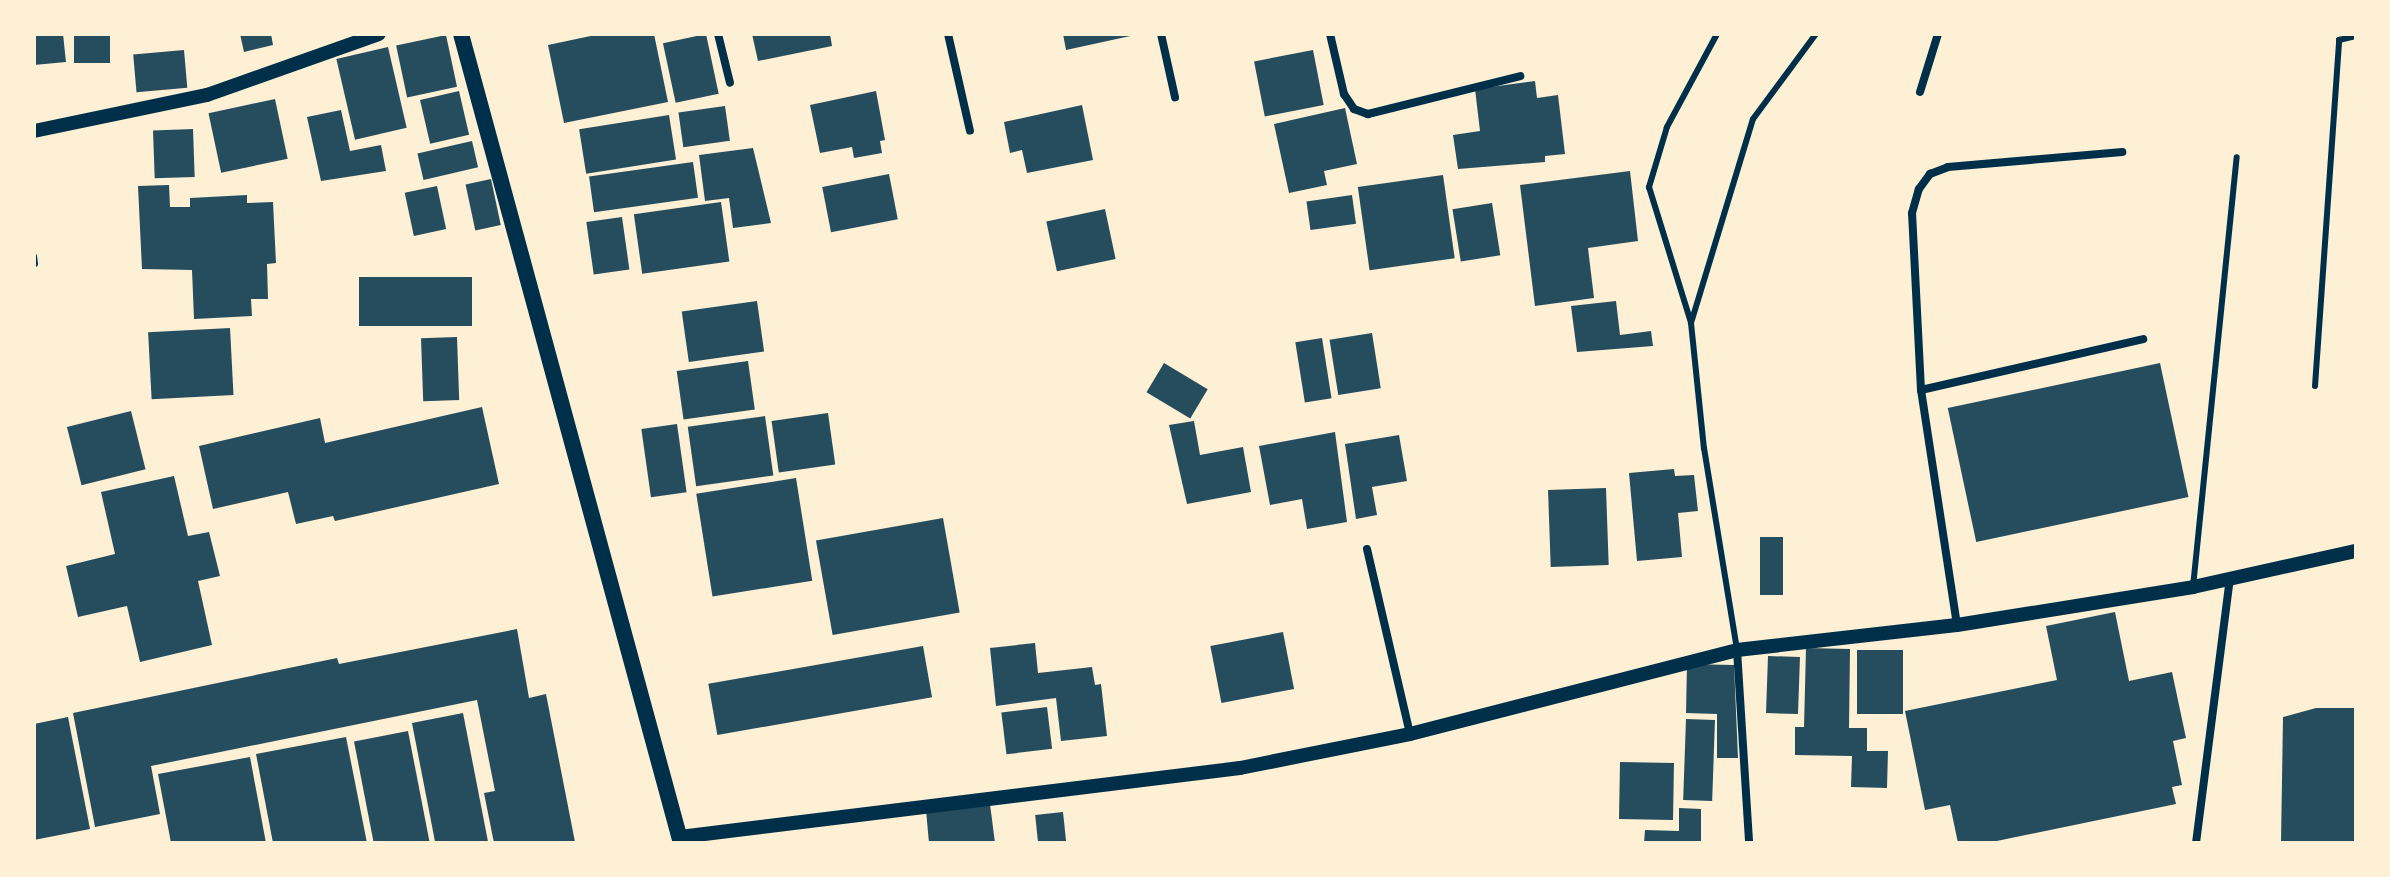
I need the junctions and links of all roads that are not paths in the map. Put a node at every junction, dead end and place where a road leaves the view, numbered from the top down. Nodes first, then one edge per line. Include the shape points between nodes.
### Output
1 (379, 34) edge
2 (461, 34) edge
3 (718, 34) edge
4 (948, 34) edge
5 (1161, 34) edge
6 (1330, 34) edge
7 (1717, 34) edge
8 (1816, 34) edge
9 (1938, 34) edge
10 (2356, 36) edge
11 (1520, 76) dead end
12 (730, 83) dead end
13 (1920, 92) dead end
14 (1175, 97) dead end
15 (34, 131) edge
16 (970, 131) dead end
17 (2122, 152) dead end
18 (2237, 157) dead end
19 (34, 256) edge
20 (35, 264) edge
21 (1691, 323) junction
22 (2143, 339) dead end
23 (2315, 386) dead end
24 (1921, 390) junction
25 (1367, 549) dead end
26 (2356, 551) edge
27 (2230, 579) junction
28 (2193, 587) junction
29 (1957, 625) junction
30 (1737, 650) junction
31 (1410, 734) junction
32 (680, 840) edge
33 (1749, 843) edge
34 (2196, 843) edge

1 - 15 street via 207,95
2 - 32 main road
3 - 12 street
4 - 16 street
5 - 14 street
6 - 11 street via 1344,94 1354,109 1368,114
7 - 21 lane via 1667,127 1649,187
8 - 21 lane via 1753,119
9 - 13 street
10 - 23 lane via 2339,40
17 - 24 street via 1948,167 1930,174 1912,213
18 - 28 lane
19 - 20 lane
21 - 30 lane via 1704,448
22 - 24 street
24 - 29 street
25 - 31 street
26 - 27 street
27 - 28 street
27 - 34 street
28 - 29 street
29 - 30 street
30 - 31 street
30 - 33 street
31 - 32 street via 1240,768

